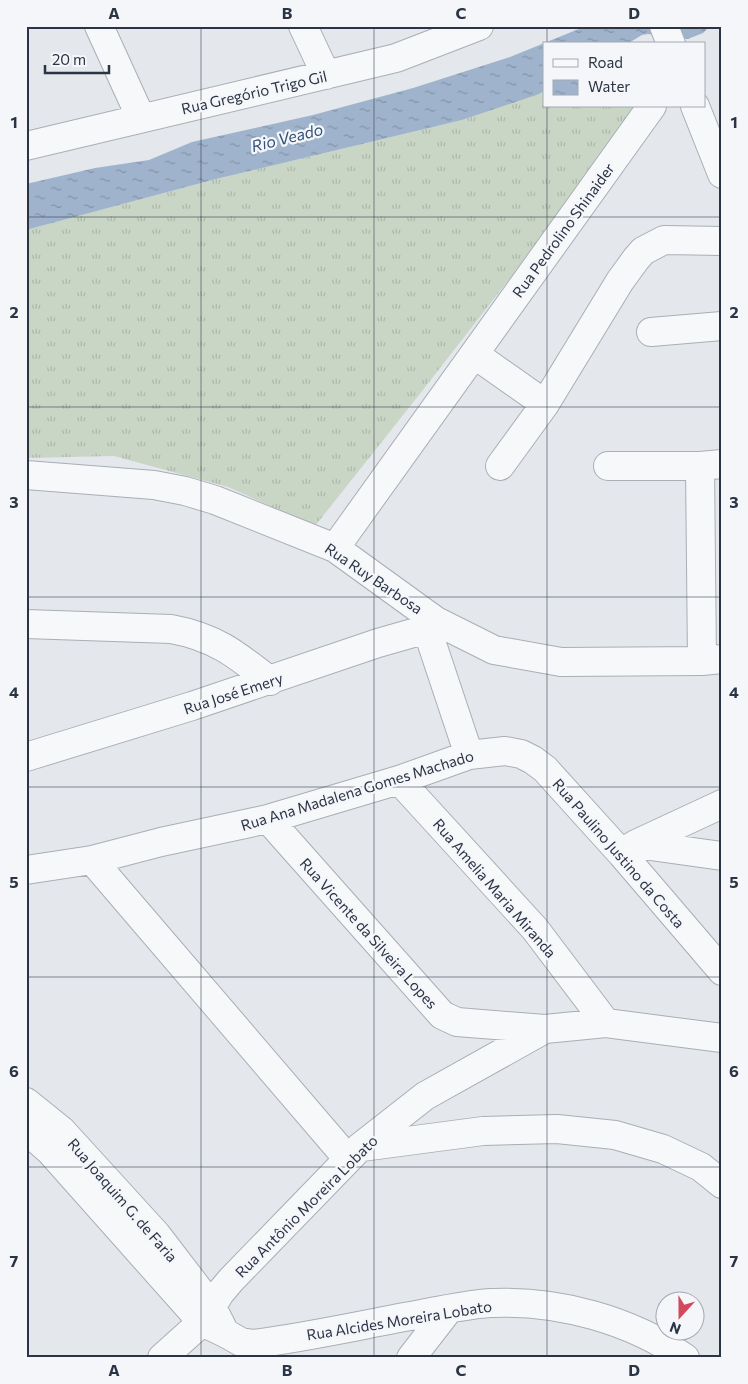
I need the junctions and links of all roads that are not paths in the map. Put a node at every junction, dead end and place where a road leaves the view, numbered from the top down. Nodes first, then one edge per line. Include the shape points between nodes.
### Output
1 (99, 26) edge
2 (303, 26) edge
3 (479, 26) edge
4 (664, 26) edge
5 (670, 42) edge
6 (326, 75) junction
7 (651, 108) edge
8 (697, 108) edge
9 (141, 118) junction
10 (26, 146) edge
11 (722, 174) edge
12 (722, 241) edge
13 (722, 326) edge
14 (651, 332) dead end
15 (474, 354) junction
16 (545, 404) junction
17 (711, 465) edge
18 (500, 466) dead end
19 (608, 466) dead end
20 (26, 475) edge
21 (335, 548) junction
22 (26, 624) edge
23 (431, 625) junction
24 (712, 660) edge
25 (270, 681) junction
26 (505, 751) joint
27 (468, 755) junction
28 (26, 757) edge
29 (399, 780) junction
30 (722, 804) edge
31 (268, 819) junction
32 (629, 848) junction
33 (722, 856) edge
34 (92, 860) junction
35 (28, 868) edge
36 (722, 971) edge
37 (606, 1022) junction
38 (544, 1029) junction
39 (722, 1038) edge
40 (26, 1102) edge
41 (26, 1130) edge
42 (354, 1153) junction
43 (722, 1184) edge
44 (449, 1309) junction
45 (213, 1321) junction
46 (162, 1358) edge
47 (411, 1358) edge
48 (685, 1358) edge

1 - 9 street
2 - 6 street
3 - 6 street, Rua Gregório Trigo Gil via 396,58
4 - 5 street
6 - 9 street, Rua Gregório Trigo Gil
7 - 15 street, Rua Pedrolino Shinaider
8 - 11 street
9 - 10 street, Rua Gregório Trigo Gil
12 - 16 street via 664,240 643,251 620,282
13 - 14 street
15 - 16 street
15 - 21 street, Rua Pedrolino Shinaider
16 - 18 street
17 - 19 street
17 - 24 street
20 - 21 street, Rua Ruy Barbosa via 154,485 185,491 216,500
21 - 23 street, Rua Ruy Barbosa
22 - 25 street via 189,632 223,646
23 - 24 street, Rua Ruy Barbosa via 494,650 561,662
23 - 25 street, Rua José Emery
23 - 27 street
25 - 28 street, Rua José Emery
26 - 27 street, Rua Ana Madalena Gomes Machado
26 - 32 street, Rua Paulino Justino da Costa via 521,754 545,769
27 - 29 street, Rua Ana Madalena Gomes Machado
29 - 31 street, Rua Ana Madalena Gomes Machado
29 - 37 street, Rua Amelia Maria Miranda via 535,929
30 - 32 street
31 - 34 street, Rua Ana Madalena Gomes Machado
31 - 38 street, Rua Vicente da Silveira Lopes via 442,1015 458,1022
32 - 33 street
32 - 36 street, Rua Paulino Justino da Costa
34 - 35 street, Rua Ana Madalena Gomes Machado
34 - 42 street
37 - 38 street, Rua Vicente da Silveira Lopes
37 - 39 street, Rua Vicente da Silveira Lopes
38 - 42 street, Rua Antônio Moreira Lobato via 426,1096
40 - 45 street, Rua Joaquim G. de Faria via 62,1131 156,1234
41 - 45 street, Rua Joaquim G. de Faria
42 - 43 street via 483,1131 557,1129 615,1135 663,1149 701,1168
42 - 45 street, Rua Antônio Moreira Lobato via 231,1280
44 - 45 street, Rua Alcides Moreira Lobato via 253,1344 241,1342
44 - 47 street
44 - 48 street, Rua Alcides Moreira Lobato via 492,1303 572,1310 637,1330
45 - 46 street, Rua Antônio Moreira Lobato

